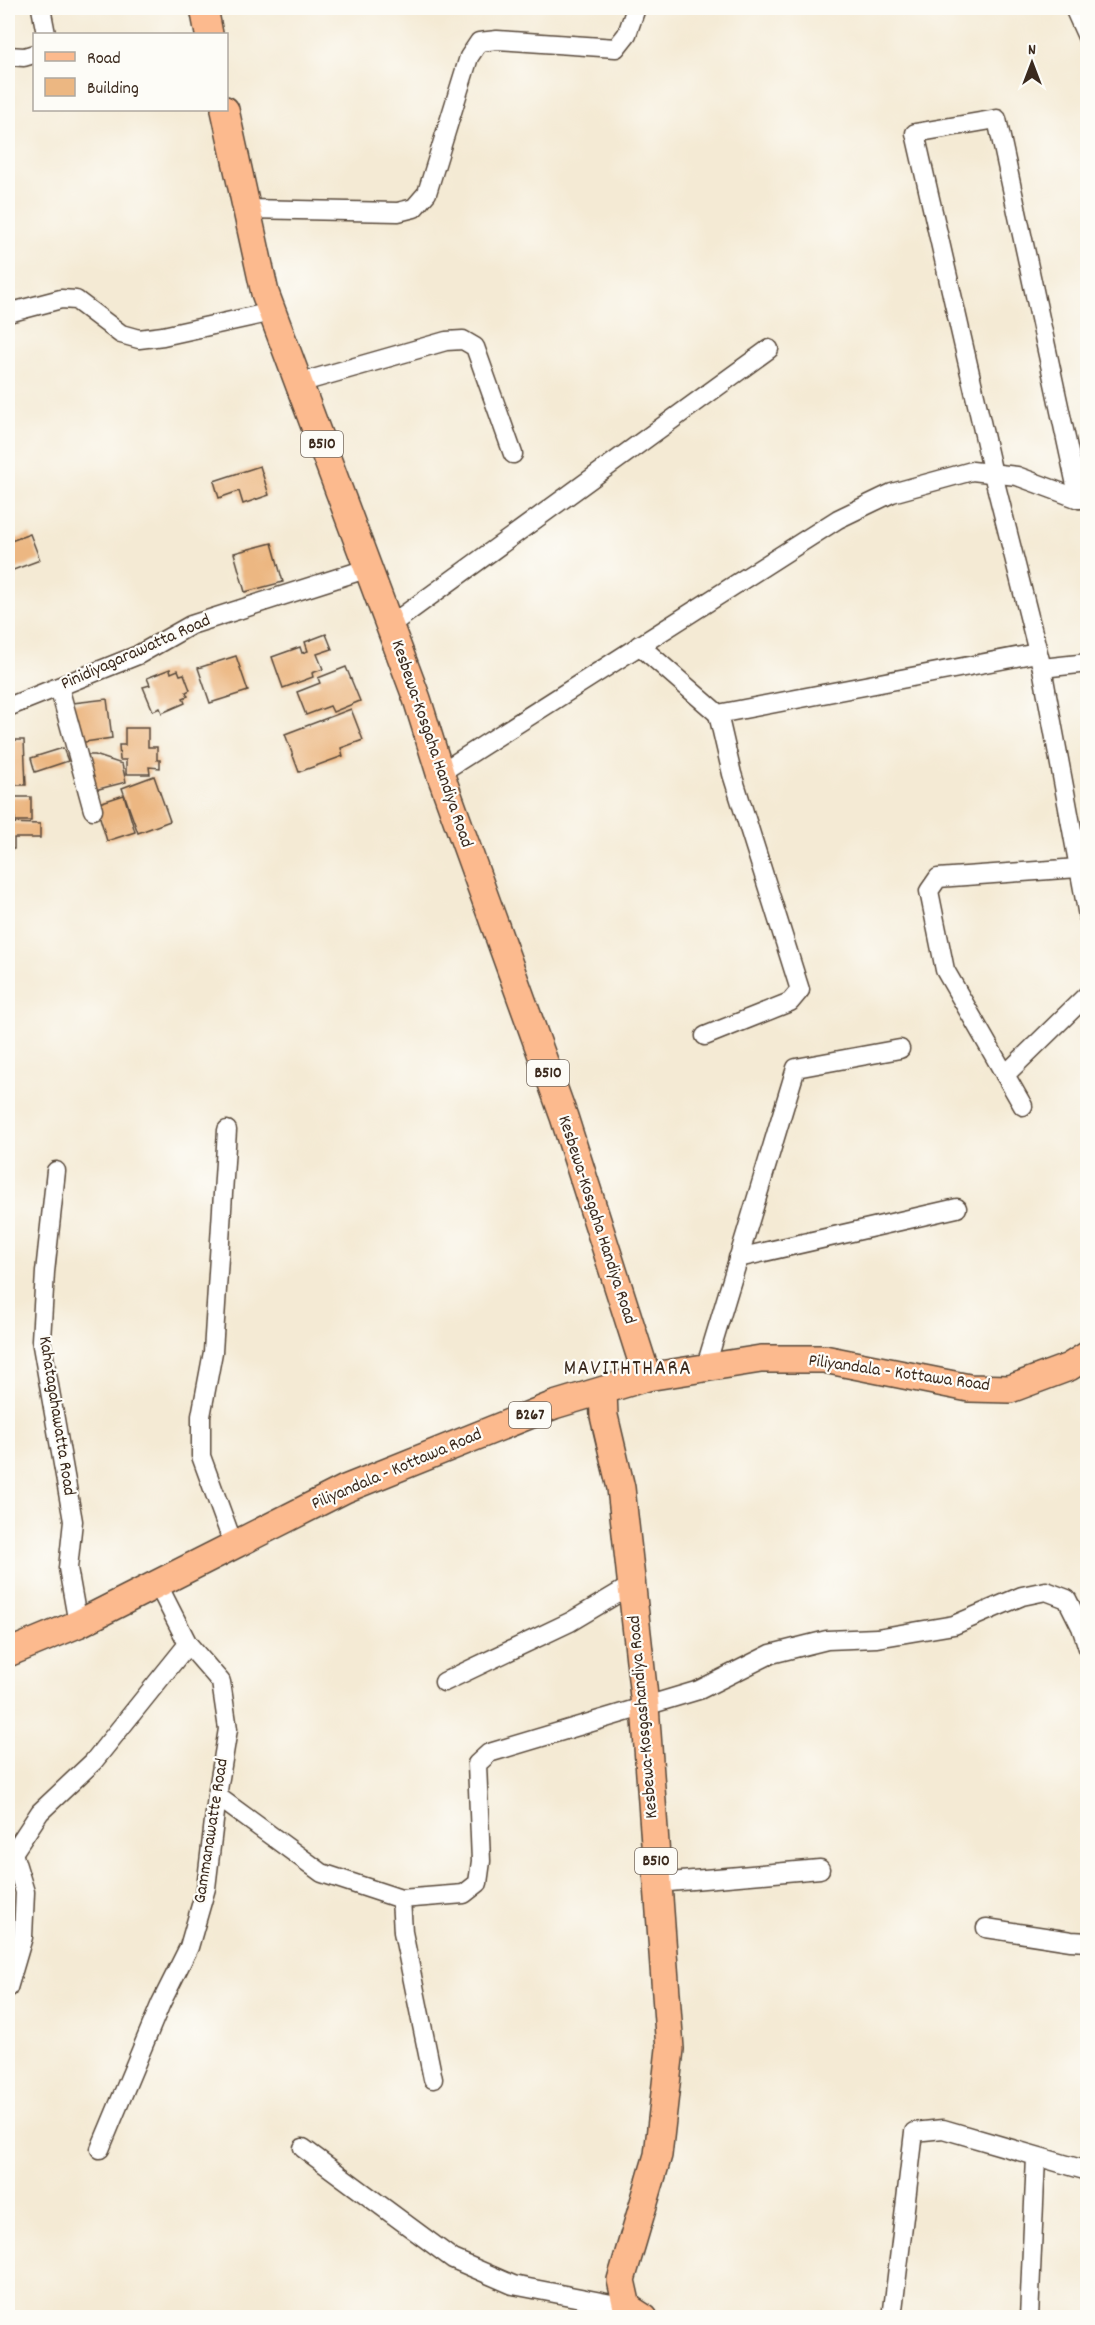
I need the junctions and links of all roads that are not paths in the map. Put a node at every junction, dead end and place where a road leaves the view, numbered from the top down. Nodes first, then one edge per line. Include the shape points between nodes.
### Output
1 (41, 8) edge
2 (204, 8) edge
3 (636, 8) edge
4 (1074, 8) edge
5 (46, 33) edge
6 (209, 33) edge
7 (1088, 39) edge
8 (33, 54) edge
9 (8, 56) edge
10 (225, 111) edge
11 (246, 209) junction
12 (272, 312) junction
13 (8, 313) edge
14 (769, 349) dead end
15 (299, 383) junction
16 (513, 454) dead end
17 (993, 474) junction
18 (1083, 498) edge
19 (369, 568) junction
20 (389, 626) junction
21 (639, 645) junction
22 (1040, 661) junction
23 (1088, 663) edge
24 (59, 687) junction
25 (8, 707) edge
26 (718, 714) junction
27 (440, 772) junction
28 (93, 810) dead end
29 (1079, 822) edge
30 (1078, 868) junction
31 (1088, 916) edge
32 (1088, 994) edge
33 (705, 1036) dead end
34 (900, 1049) dead end
35 (1005, 1075) junction
36 (1023, 1106) dead end
37 (227, 1130) dead end
38 (56, 1171) dead end
39 (957, 1208) dead end
40 (738, 1258) junction
41 (1088, 1355) edge
42 (705, 1369) junction
43 (647, 1377) junction
44 (603, 1391) junction
45 (234, 1546) junction
46 (158, 1585) junction
47 (632, 1585) junction
48 (78, 1624) junction
49 (188, 1644) junction
50 (1088, 1648) edge
51 (8, 1653) edge
52 (444, 1682) dead end
53 (645, 1706) junction
54 (217, 1796) junction
55 (10, 1854) edge
56 (820, 1869) dead end
57 (658, 1883) junction
58 (401, 1899) junction
59 (986, 1928) dead end
60 (1088, 1942) edge
61 (8, 1988) edge
62 (433, 2079) dead end
63 (303, 2148) dead end
64 (100, 2149) dead end
65 (1036, 2157) junction
66 (1088, 2171) edge
67 (635, 2312) edge
68 (892, 2318) edge
69 (1029, 2318) edge

1 - 5 street
2 - 6 main road
3 - 11 street via 627,34 616,48 479,42 469,57 427,193 414,208 398,212
4 - 7 street
8 - 9 street
10 - 11 main road, Kesbewa-Kosgaha Handiya Road / B510
11 - 12 main road, Kesbewa-Kosgaha Handiya Road / B510
12 - 13 street via 139,339 121,334 76,300 61,299
12 - 15 main road, Kesbewa-Kosgaha Handiya Road / B510
14 - 20 street
15 - 16 street via 446,341 463,340 475,347
15 - 19 main road, Kesbewa-Kosgaha Handiya Road / B510
17 - 18 street via 1017,476
17 - 18 street via 915,133 997,118
17 - 21 street via 972,471 892,493 838,519
17 - 22 street
19 - 20 main road, Kesbewa-Kosgaha Handiya Road / B510
19 - 24 street, Pinidiyagarawatta Road via 191,625 138,656
20 - 27 main road, Kesbewa-Kosgaha Handiya Road / B510
21 - 26 street
21 - 27 street
22 - 23 street
22 - 26 street
22 - 29 street
24 - 25 street, Pinidiyagarawatta Road
24 - 28 street
26 - 33 street via 732,774 800,990 790,1002
27 - 43 main road, Kesbewa-Kosgaha Handiya Road / B510 via 564,1117
29 - 30 street
30 - 31 street
30 - 35 street via 938,879 929,891 945,970
32 - 35 street
34 - 40 street via 796,1068
35 - 36 street
37 - 45 street via 213,1352 201,1416 201,1456
38 - 48 street, Kahatagahawatta Road via 41,1340 73,1521 68,1568
39 - 40 street
40 - 42 street
41 - 42 main road, Piliyandala - Kottawa Road / B267 via 1069,1367 1010,1389 969,1388 824,1359 761,1359
42 - 43 main road, Piliyandala - Kottawa Road / B267
43 - 44 main road, Piliyandala - Kottawa Road / B267
44 - 45 main road, Piliyandala - Kottawa Road / B267 via 554,1405 345,1489
44 - 47 main road, Kesbewa-Kosgashandiya Road / B510 via 604,1416 621,1488
45 - 46 main road, Piliyandala - Kottawa Road / B267
46 - 48 main road, Piliyandala - Kottawa Road / B267
46 - 49 street, Gammanawatte Road
47 - 52 street via 570,1622
47 - 53 main road, Kesbewa-Kosgashandiya Road / B510
48 - 51 main road, Piliyandala - Kottawa Road / B267
49 - 54 street, Gammanawatte Road via 221,1682 228,1729
49 - 55 street via 93,1762 40,1812
50 - 53 street via 1067,1599 1046,1591 1022,1596 954,1625 877,1638 827,1640 771,1654 699,1690
53 - 57 main road, Kesbewa-Kosgashandiya Road / B510
53 - 58 street via 489,1753 477,1764 481,1861 478,1883 464,1894
54 - 58 street via 322,1873
54 - 64 street, Gammanawatte Road via 206,1888 189,1947 161,2003
55 - 61 street via 25,1892 23,1937
56 - 57 street
57 - 67 main road, Kesbewa-Kosgashandiya Road / B510 via 670,2049 658,2155 621,2280
58 - 62 street via 403,1932
59 - 60 street
63 - 67 street via 453,2259 513,2285
65 - 66 street
65 - 68 street via 943,2129 914,2132
65 - 69 street

